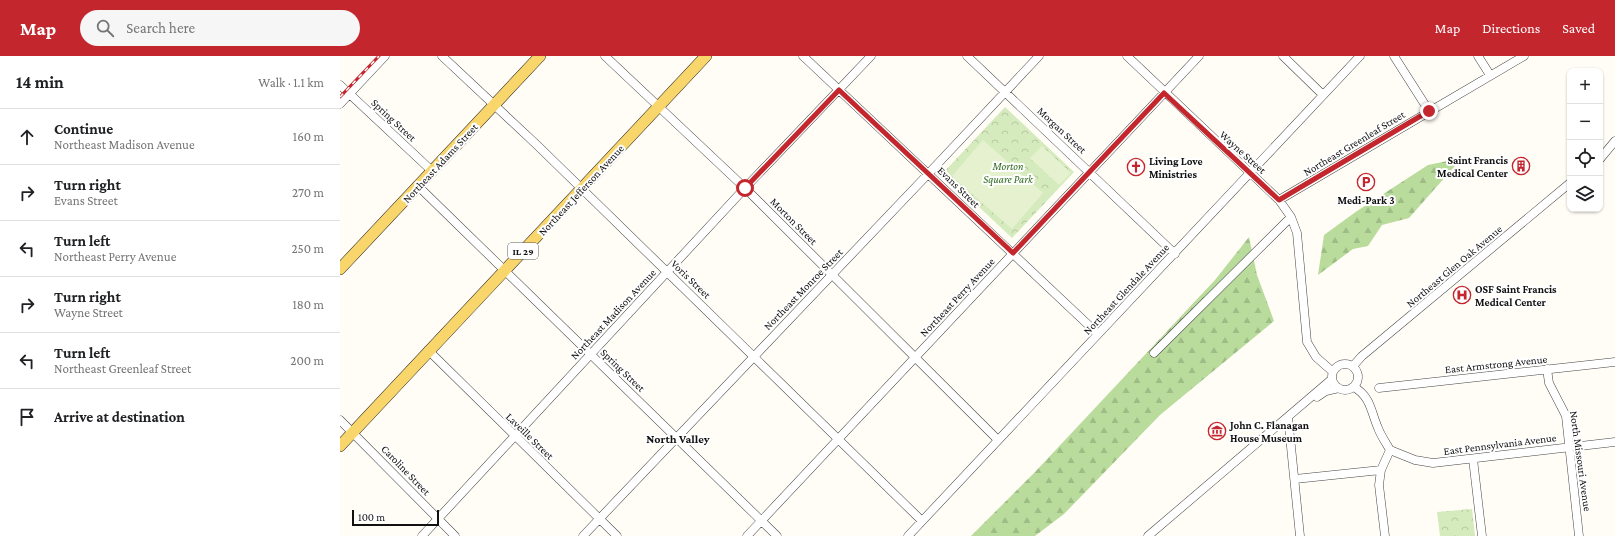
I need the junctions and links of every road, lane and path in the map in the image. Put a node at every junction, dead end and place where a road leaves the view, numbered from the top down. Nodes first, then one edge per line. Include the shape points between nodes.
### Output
1 (385, 56) edge
2 (442, 56) edge
3 (540, 56) edge
4 (605, 56) edge
5 (706, 56) edge
6 (803, 56) edge
7 (871, 56) edge
8 (967, 56) edge
9 (1039, 56) edge
10 (1127, 56) edge
11 (1199, 56) edge
12 (1283, 56) edge
13 (1360, 56) edge
14 (1394, 56) edge
15 (1478, 56) edge
16 (1524, 56) edge
17 (1490, 75) junction
18 (340, 85) edge
19 (839, 90) junction
20 (1006, 92) junction
21 (1164, 93) junction
22 (349, 94) junction
23 (1322, 94) junction
24 (340, 104) edge
25 (495, 104) junction
26 (659, 107) junction
27 (1429, 111) junction
28 (1615, 141) edge
29 (1615, 147) edge
30 (1603, 155) edge
31 (1603, 157) edge
32 (432, 171) junction
33 (1090, 172) junction
34 (929, 173) junction
35 (1250, 173) junction
36 (1567, 185) edge
37 (418, 186) junction
38 (745, 188) junction
39 (582, 189) junction
40 (1279, 200) junction
41 (1291, 217) junction
42 (1013, 253) junction
43 (1175, 254) junction
44 (340, 269) edge
45 (505, 270) junction
46 (667, 272) junction
47 (833, 274) junction
48 (1098, 334) junction
49 (428, 350) junction
50 (1154, 353) dead end
51 (591, 354) junction
52 (754, 356) junction
53 (915, 358) junction
54 (1615, 362) edge
55 (1353, 366) junction
56 (1547, 369) junction
57 (1332, 375) junction
58 (1354, 387) junction
59 (1339, 388) junction
60 (1379, 388) dead end
61 (1302, 405) junction
62 (1288, 417) junction
63 (340, 420) edge
64 (353, 432) junction
65 (514, 436) junction
66 (676, 438) junction
67 (838, 439) junction
68 (998, 440) junction
69 (1615, 442) edge
70 (340, 446) edge
71 (1570, 448) junction
72 (1390, 450) junction
73 (1473, 459) junction
74 (1381, 470) junction
75 (1295, 479) junction
76 (599, 518) junction
77 (438, 519) junction
78 (761, 520) junction
79 (922, 521) junction
80 (1151, 535) edge
81 (422, 536) edge
82 (455, 536) edge
83 (583, 536) edge
84 (617, 536) edge
85 (747, 536) edge
86 (777, 536) edge
87 (908, 536) edge
88 (1300, 536) edge
89 (1385, 536) edge
90 (1482, 536) edge
91 (1579, 536) edge

1 - 22 street
2 - 25 street, Voris Street
3 - 25 main road, Northeast Adams Street
4 - 26 street, Morton Street
5 - 26 main road, Northeast Jefferson Avenue / IL 29
6 - 19 street, Evans Street
7 - 19 street, Northeast Madison Avenue
8 - 20 street, Morgan Street
9 - 20 street, Northeast Monroe Street
10 - 21 street, Wayne Street
11 - 21 street, Northeast Perry Avenue
12 - 23 street
13 - 23 street, Northeast Glendale Avenue
14 - 27 street
15 - 17 street
16 - 17 street, Northeast Greenleaf Street
17 - 27 street, Northeast Greenleaf Street
18 - 22 street, Spring Street
19 - 34 street, Evans Street
19 - 38 street, Northeast Madison Avenue
20 - 33 street, Morgan Street
20 - 34 street, Northeast Monroe Street
21 - 33 street, Northeast Perry Avenue
21 - 35 street, Wayne Street
22 - 24 street
22 - 32 street, Spring Street
23 - 35 street, Northeast Glendale Avenue
25 - 32 main road, Northeast Adams Street
25 - 39 street, Voris Street
26 - 38 street, Morton Street
26 - 39 main road, Northeast Jefferson Avenue / IL 29
27 - 40 street, Northeast Greenleaf Street
28 - 30 street
29 - 31 street
32 - 37 main road, Northeast Adams Street
33 - 42 street, Northeast Perry Avenue
33 - 43 street, Morgan Street
34 - 42 street, Evans Street
34 - 47 street, Northeast Monroe Street
35 - 40 street, Wayne Street
35 - 43 street, Northeast Glendale Avenue
36 - 55 street, Northeast Glen Oak Avenue
37 - 44 main road, Northeast Adams Street
37 - 45 street, Spring Street
38 - 46 street, Northeast Madison Avenue
38 - 47 street, Morton Street
39 - 45 main road, Northeast Jefferson Avenue / IL 29
39 - 46 street, Voris Street
40 - 41 street, Wayne Street
41 - 50 street
41 - 57 street, Wayne Street via 1297,238 1307,342
42 - 48 street, Evans Street
42 - 53 street, Northeast Perry Avenue
43 - 48 street, Northeast Glendale Avenue
45 - 49 main road, Northeast Jefferson Avenue / IL 29
45 - 51 street, Spring Street
46 - 51 street, Northeast Madison Avenue
46 - 52 street, Voris Street
47 - 52 street, Northeast Monroe Street
47 - 53 street, Morton Street
48 - 68 street, Northeast Glendale Avenue
49 - 64 main road, Northeast Jefferson Avenue / IL 29
49 - 65 street, Laveille Street
51 - 65 street, Northeast Madison Avenue
51 - 66 street, Spring Street
52 - 66 street, Northeast Monroe Street
52 - 67 street, Voris Street
53 - 67 street, Northeast Perry Avenue
53 - 68 street, Morton Street
54 - 56 street, East Armstrong Avenue
55 - 57 street via 1342,364
55 - 58 street via 1358,376
56 - 60 street, East Armstrong Avenue
56 - 71 street, North Missouri Avenue via 1549,383 1566,416
57 - 59 street
57 - 61 street
58 - 59 street via 1347,390
58 - 72 street via 1363,392 1369,402 1378,428
59 - 61 street via 1326,391
61 - 62 street
62 - 75 street
62 - 80 street
63 - 64 street, Caroline Street
64 - 70 main road, Northeast Jefferson Avenue / IL 29
64 - 77 street, Caroline Street
65 - 76 street, Laveille Street
65 - 77 street, Northeast Madison Avenue
66 - 76 street, Northeast Monroe Street
66 - 78 street, Spring Street
67 - 78 street, Northeast Perry Avenue
67 - 79 street, Voris Street
68 - 79 street, Northeast Glendale Avenue
69 - 71 street, East Pennsylvania Avenue
71 - 73 street, East Pennsylvania Avenue
71 - 91 street, North Missouri Avenue
72 - 73 street, East Pennsylvania Avenue via 1415,460 1433,463
72 - 74 street
73 - 90 street
74 - 75 street
74 - 89 street via 1379,485
75 - 88 street
76 - 83 street, Northeast Monroe Street
76 - 84 street, Laveille Street
77 - 81 street, Northeast Madison Avenue
77 - 82 street, Caroline Street
78 - 85 street, Northeast Perry Avenue
78 - 86 street, Spring Street
79 - 87 street, Northeast Glendale Avenue

